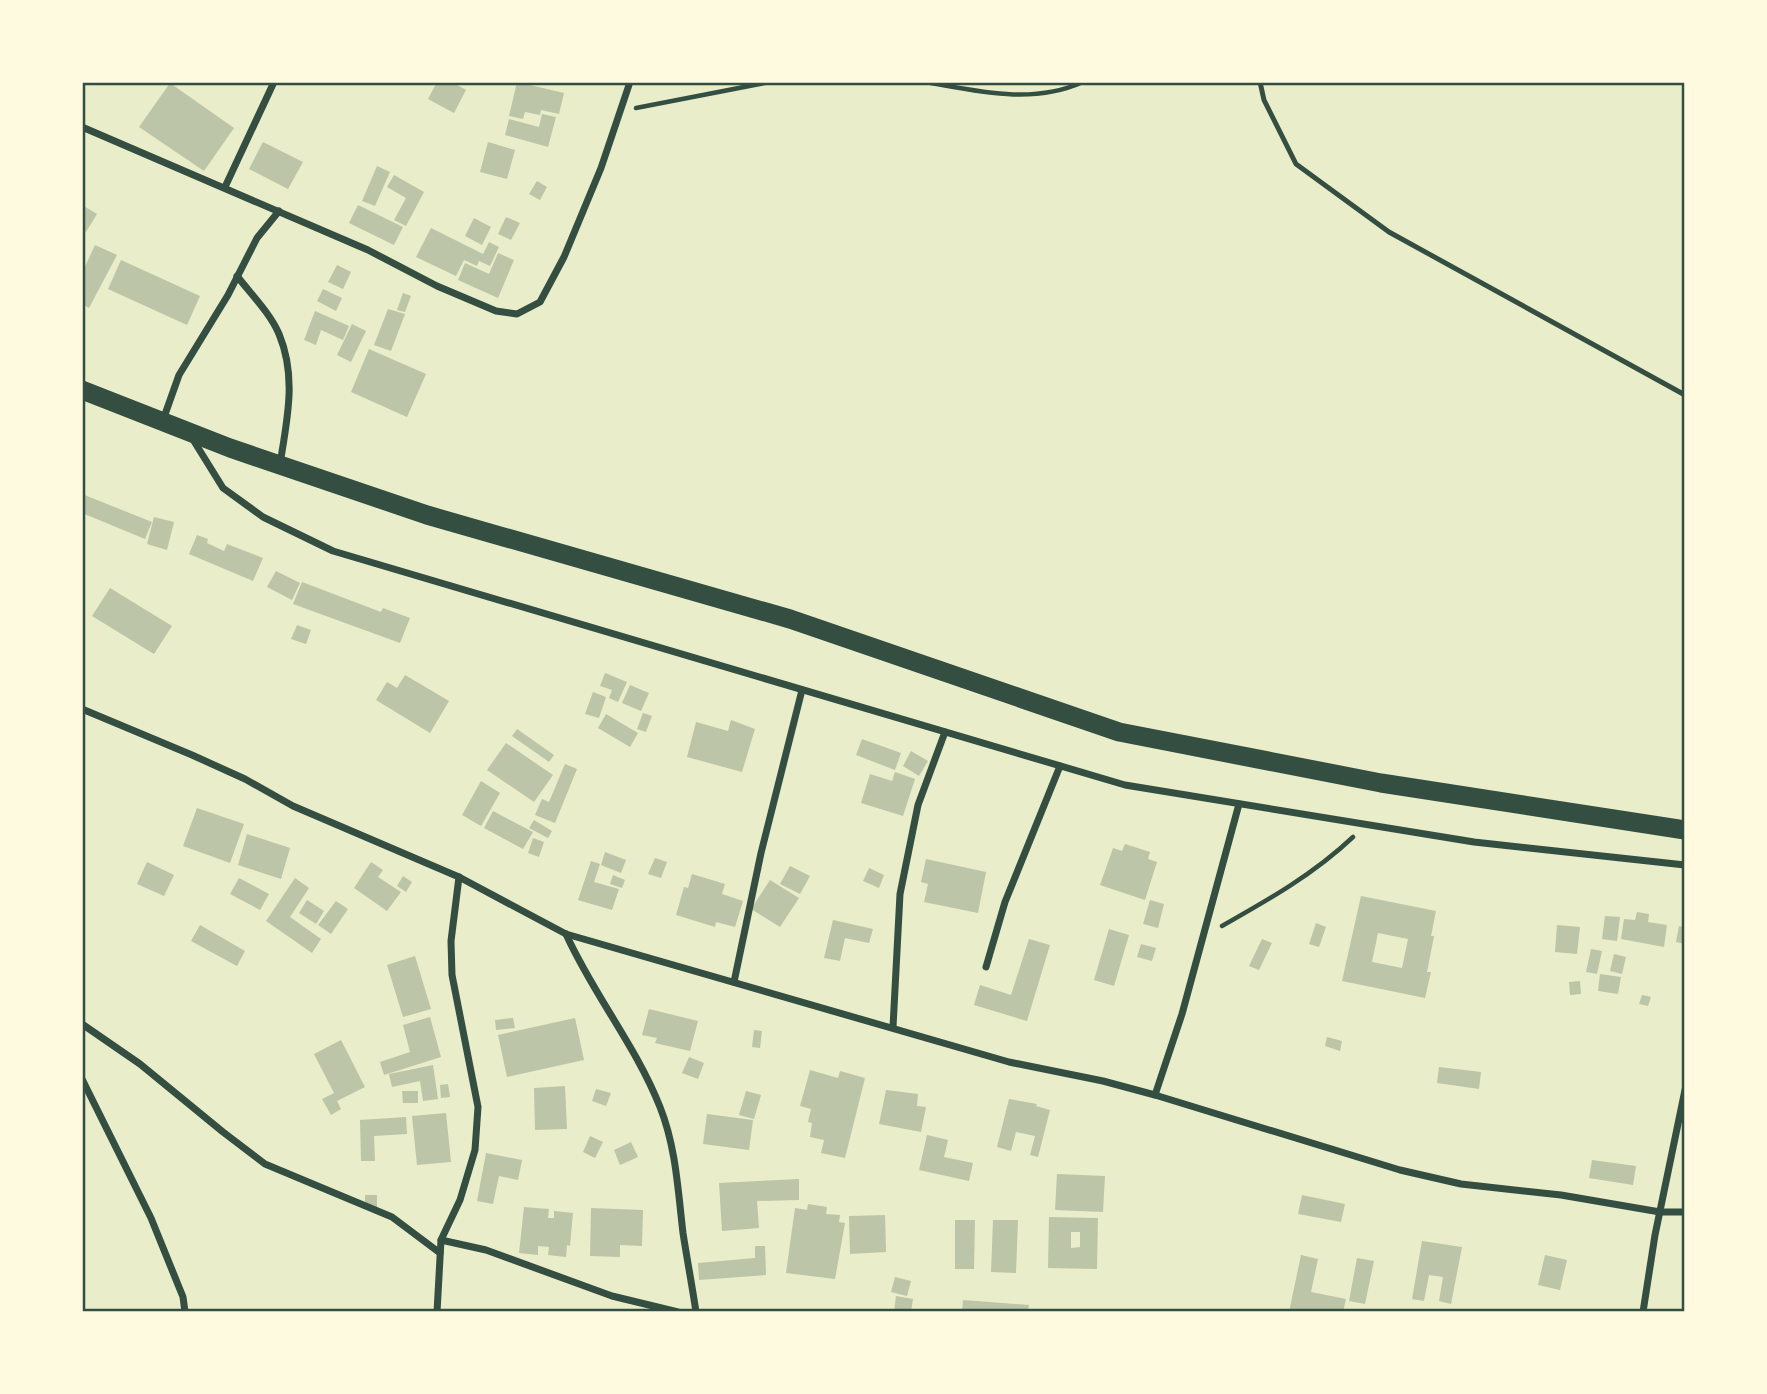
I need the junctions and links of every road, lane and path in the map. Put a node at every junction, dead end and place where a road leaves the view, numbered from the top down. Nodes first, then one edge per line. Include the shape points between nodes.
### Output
1 (274, 82) edge
2 (630, 82) edge
3 (769, 82) edge
4 (925, 82) edge
5 (1083, 82) edge
6 (1260, 82) edge
7 (620, 111) junction
8 (82, 127) edge
9 (225, 187) junction
10 (279, 211) junction
11 (237, 276) junction
12 (82, 390) edge
13 (1685, 395) edge
14 (162, 421) junction
15 (188, 431) junction
16 (280, 464) junction
17 (802, 690) junction
18 (82, 709) edge
19 (945, 732) junction
20 (1060, 766) junction
21 (1239, 804) junction
22 (1366, 825) junction
23 (1685, 830) edge
24 (1685, 865) edge
25 (459, 877) junction
26 (566, 934) junction
27 (1204, 936) junction
28 (986, 967) dead end
29 (734, 982) junction
30 (82, 1024) edge
31 (893, 1027) junction
32 (82, 1079) edge
33 (1685, 1090) edge
34 (1155, 1095) junction
35 (1660, 1212) junction
36 (1685, 1212) edge
37 (441, 1240) junction
38 (440, 1253) junction
39 (185, 1312) edge
40 (437, 1312) edge
41 (678, 1312) edge
42 (696, 1312) edge
43 (1643, 1312) edge

1 - 9 street
2 - 7 street
3 - 7 path
4 - 5 path via 1031,96
6 - 13 lane via 1264,100 1296,164 1327,187 1389,232
7 - 10 street via 564,257 540,302 517,314 496,311 437,286
8 - 9 street
9 - 10 street
10 - 11 street via 257,238
11 - 14 street via 179,375
11 - 16 street via 279,332 290,371
12 - 14 highway
14 - 15 highway
15 - 16 highway
15 - 17 street via 223,488 263,517 333,551
16 - 23 highway via 427,515 790,619 1119,732 1381,783
17 - 19 street
17 - 29 street
18 - 25 street
19 - 20 street
19 - 31 street via 918,805 900,894
20 - 21 street via 1125,785
20 - 28 street via 1005,902
21 - 22 street
21 - 27 street
22 - 24 street
22 - 27 path via 1338,852 1285,890
25 - 26 street
25 - 37 street via 452,975 478,1107 475,1150 460,1200
26 - 29 street
26 - 42 street via 661,1108 676,1163
27 - 34 street
29 - 31 street
30 - 38 street via 265,1164 392,1217
31 - 34 street via 1009,1062
32 - 39 street via 151,1218
33 - 35 street
34 - 35 street via 1399,1170 1461,1184
35 - 36 street
35 - 43 street
37 - 38 street
37 - 41 street via 486,1250 612,1296
38 - 40 street

